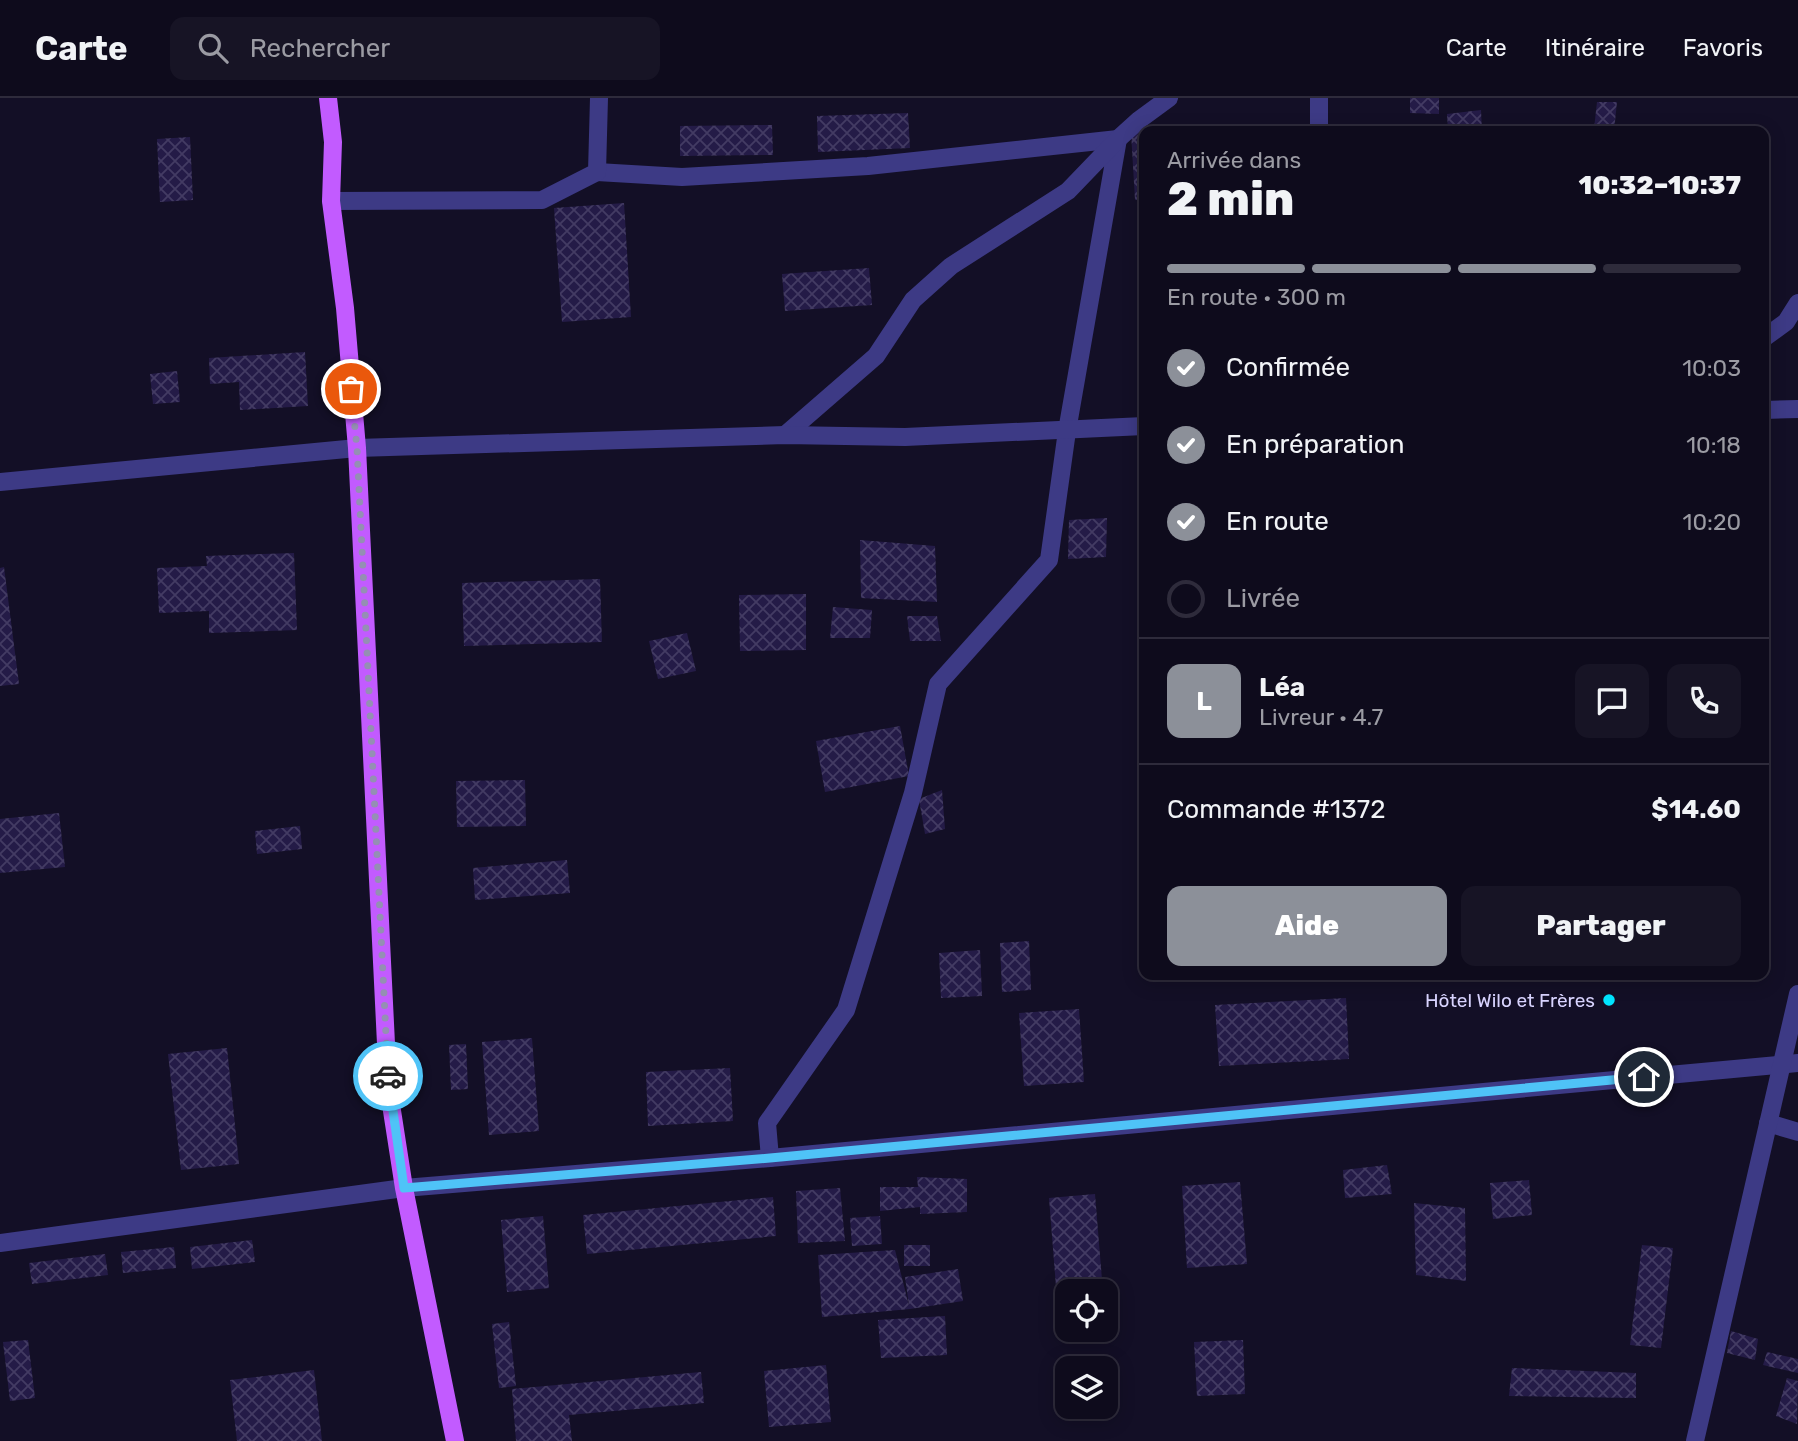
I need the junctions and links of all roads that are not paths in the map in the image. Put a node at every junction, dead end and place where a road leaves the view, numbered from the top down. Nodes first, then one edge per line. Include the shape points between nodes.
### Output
1 (328, 98) edge
2 (600, 98) edge
3 (1168, 98) edge
4 (1319, 98) edge
5 (1319, 126) edge
6 (1118, 139) junction
7 (597, 172) junction
8 (331, 201) junction
9 (1798, 303) edge
10 (1769, 334) edge
11 (1798, 409) edge
12 (1769, 410) edge
13 (1139, 426) edge
14 (1067, 431) junction
15 (785, 435) junction
16 (357, 448) junction
17 (0, 482) edge
18 (1798, 994) edge
19 (1789, 1064) edge
20 (1768, 1123) junction
21 (1798, 1132) edge
22 (770, 1158) junction
23 (404, 1188) junction
24 (0, 1243) edge
25 (455, 1441) edge
26 (1695, 1441) edge

1 - 8 main road via 333,142
2 - 7 street
3 - 6 street
4 - 5 street
6 - 7 street via 855,167 682,177
6 - 14 street
6 - 15 street via 1068,191 951,266 913,300 876,356
7 - 8 street via 542,200
8 - 16 main road
9 - 10 street via 1786,322
11 - 12 street
13 - 14 street
14 - 15 street via 905,437
14 - 22 street via 1049,560 938,684 913,793 846,1010 767,1123
15 - 16 street
16 - 17 street
16 - 23 main road via 388,1085
18 - 19 street
19 - 20 street
19 - 22 street
20 - 21 street
20 - 26 street
22 - 23 street
23 - 24 street
23 - 25 main road

